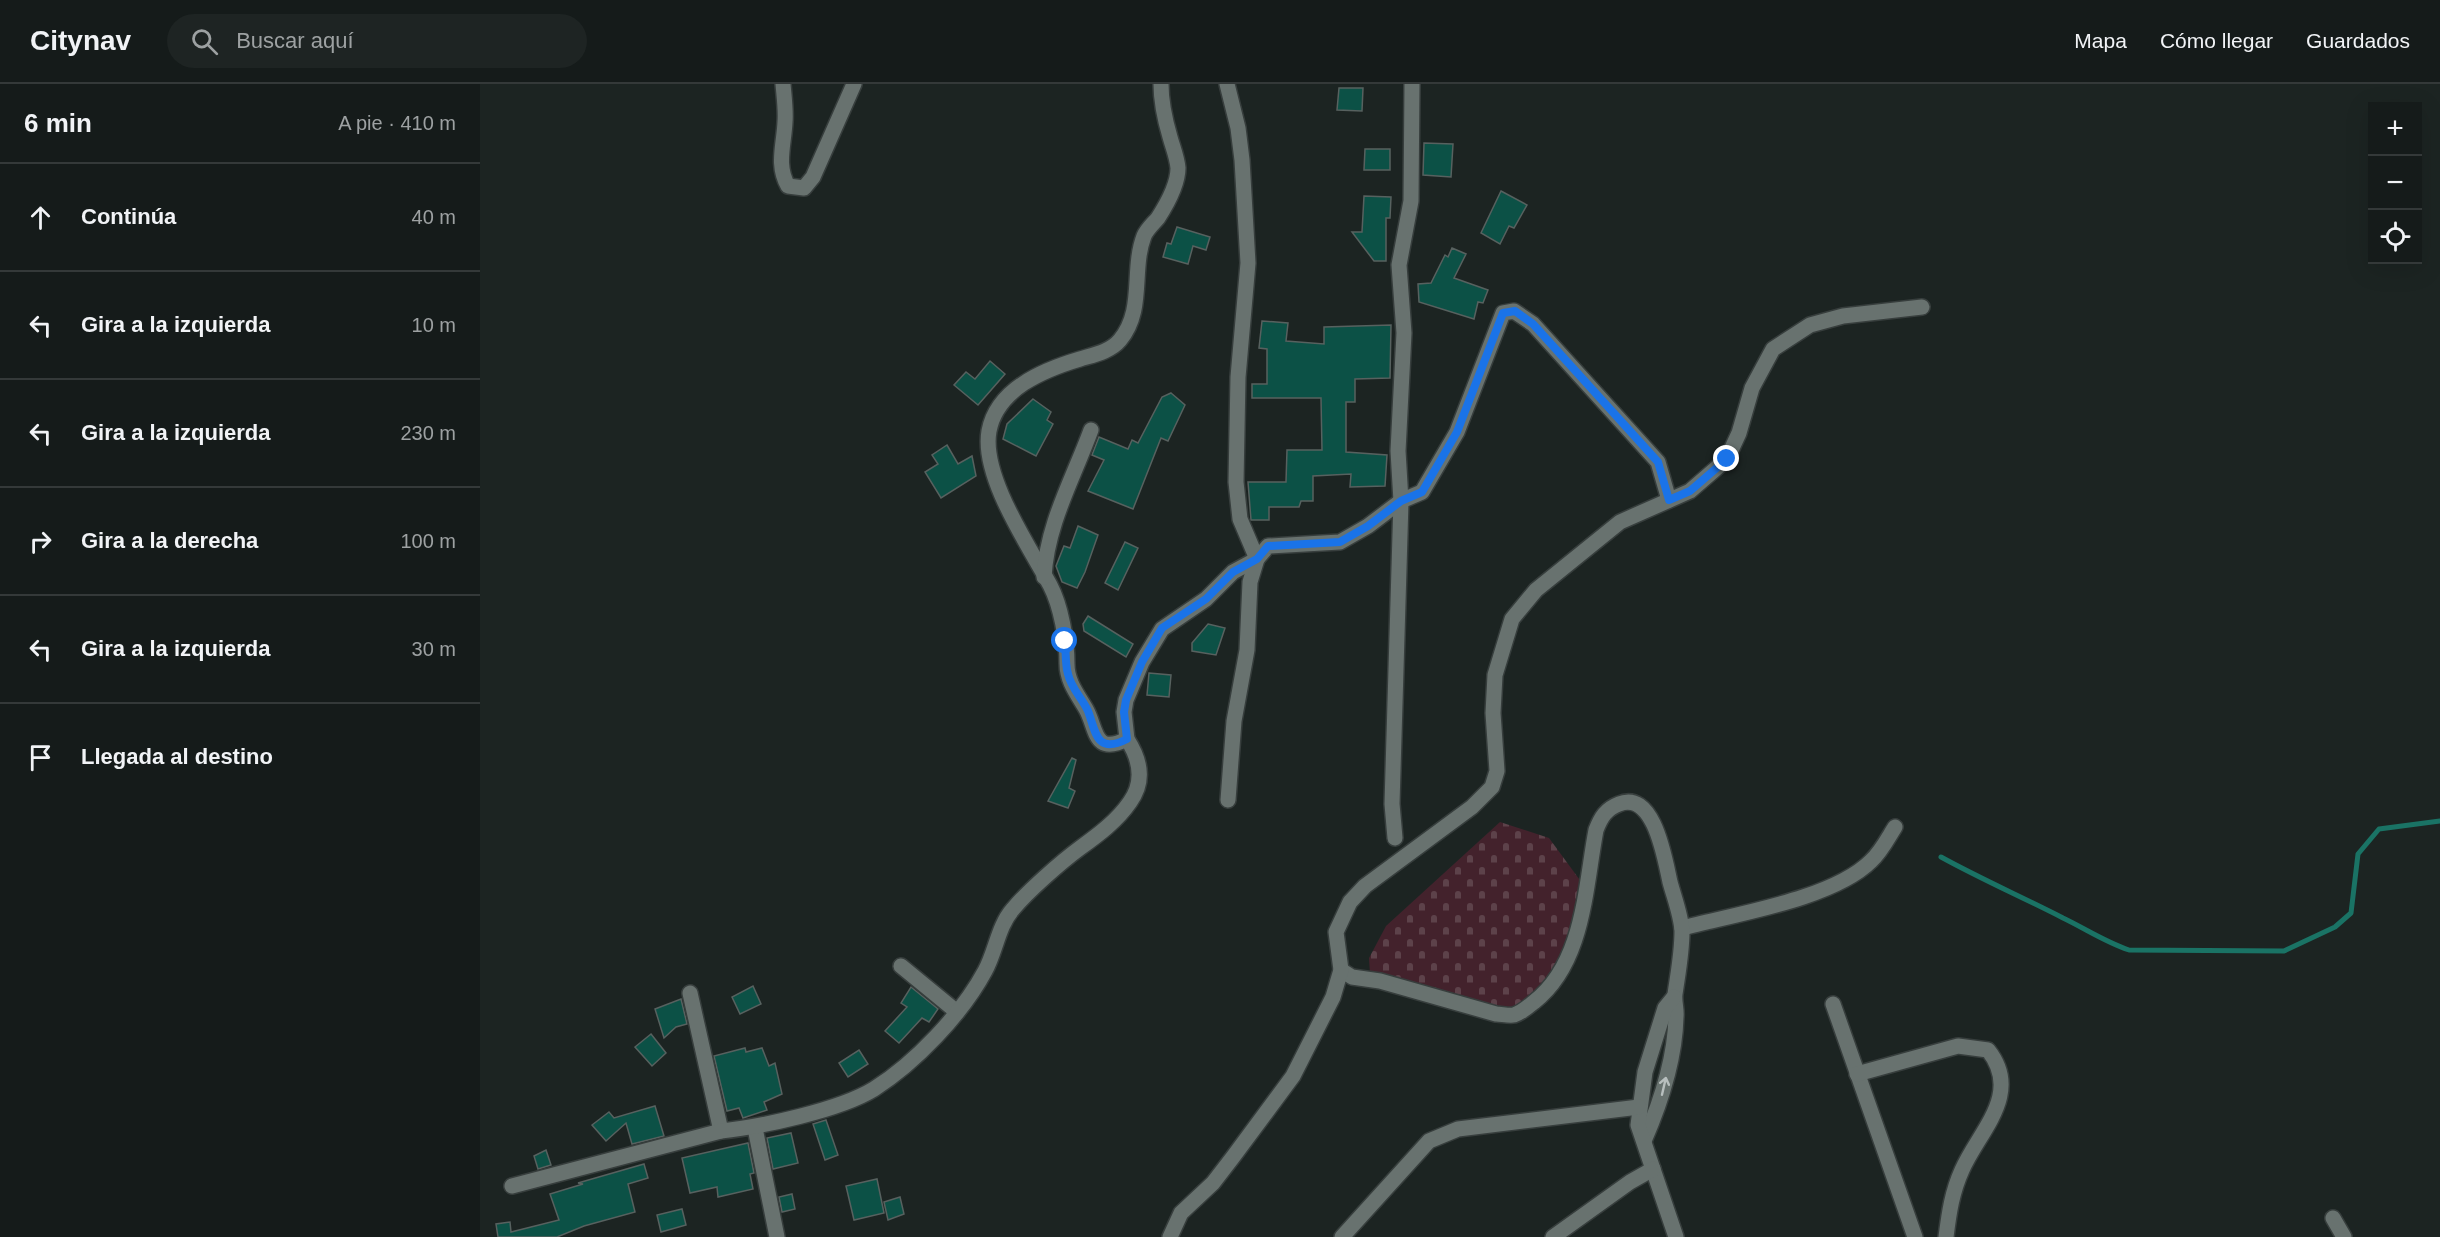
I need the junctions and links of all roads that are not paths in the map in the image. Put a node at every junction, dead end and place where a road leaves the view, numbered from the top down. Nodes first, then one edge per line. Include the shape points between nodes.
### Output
1 (783, 84) edge
2 (854, 84) edge
3 (1161, 84) edge
4 (1227, 84) edge
5 (1412, 84) edge
6 (1922, 307) dead end
7 (1091, 430) dead end
8 (1669, 500) junction
9 (1401, 501) junction
10 (1257, 559) junction
11 (1044, 577) junction
12 (1127, 739) junction
13 (1228, 800) dead end
14 (1895, 827) dead end
15 (1395, 838) dead end
16 (1682, 928) junction
17 (901, 966) dead end
18 (1341, 970) junction
19 (690, 993) dead end
20 (1674, 997) junction
21 (1833, 1004) dead end
22 (957, 1012) junction
23 (1857, 1074) junction
24 (1639, 1107) junction
25 (755, 1128) junction
26 (721, 1131) junction
27 (1644, 1141) junction
28 (1653, 1169) junction
29 (512, 1186) dead end
30 (2333, 1218) dead end
31 (777, 1237) edge
32 (1170, 1237) edge
33 (1342, 1237) edge
34 (1553, 1237) edge
35 (1677, 1237) edge
36 (1915, 1237) edge
37 (1946, 1237) edge
38 (2344, 1237) edge

1 - 2 street via 782,175 788,186 797,189 804,188 813,177
3 - 11 street via 1161,104 1178,170 1172,192 1145,233 1132,321 1119,341 1105,351 1022,383 994,412 988,433 998,482
4 - 10 street via 1242,160 1248,263 1238,377 1236,482 1240,519
5 - 9 street via 1411,201 1399,265 1404,333 1398,451
6 - 8 street via 1843,316 1810,325 1773,349 1752,388 1727,459 1690,491
7 - 11 street via 1056,515
8 - 9 street via 1658,462 1533,324 1515,311 1503,313 1457,432 1422,492
8 - 18 street via 1620,522 1536,590 1512,619 1495,675 1497,771 1492,787 1350,902 1336,932
9 - 10 street via 1340,542 1268,546
9 - 15 street via 1392,804
10 - 12 street via 1233,572 1206,599 1162,628 1126,700
10 - 13 street via 1250,582 1247,650 1234,721
11 - 12 street via 1056,599 1067,673 1088,711 1092,730 1104,742 1120,743
12 - 22 street via 1137,754 1140,769 1131,802 1100,835 1056,868 1012,910 985,971
14 - 16 street via 1872,860 1847,881 1821,892
16 - 18 street via 1656,826 1636,803 1625,801 1608,808 1596,830 1575,940 1563,969 1548,991 1526,1008 1514,1015 1496,1014 1380,981 1352,977
16 - 20 street
17 - 22 street
18 - 32 street via 1333,997 1293,1076 1220,1174 1181,1213
19 - 26 street
20 - 24 street via 1665,1008 1658,1029
27 -> 20 street via 1660,1104 1669,1065 1677,1016
21 - 23 street
22 - 25 street via 904,1067 874,1089
23 - 36 street
23 - 37 street via 1958,1046 1988,1050 1998,1064 2001,1096 1990,1125 1958,1179
24 - 27 street via 1638,1125
24 - 33 street via 1458,1129 1429,1141
25 - 26 street
25 - 31 street
26 - 29 street
27 - 28 street
28 - 34 street
28 - 35 street
30 - 38 street

